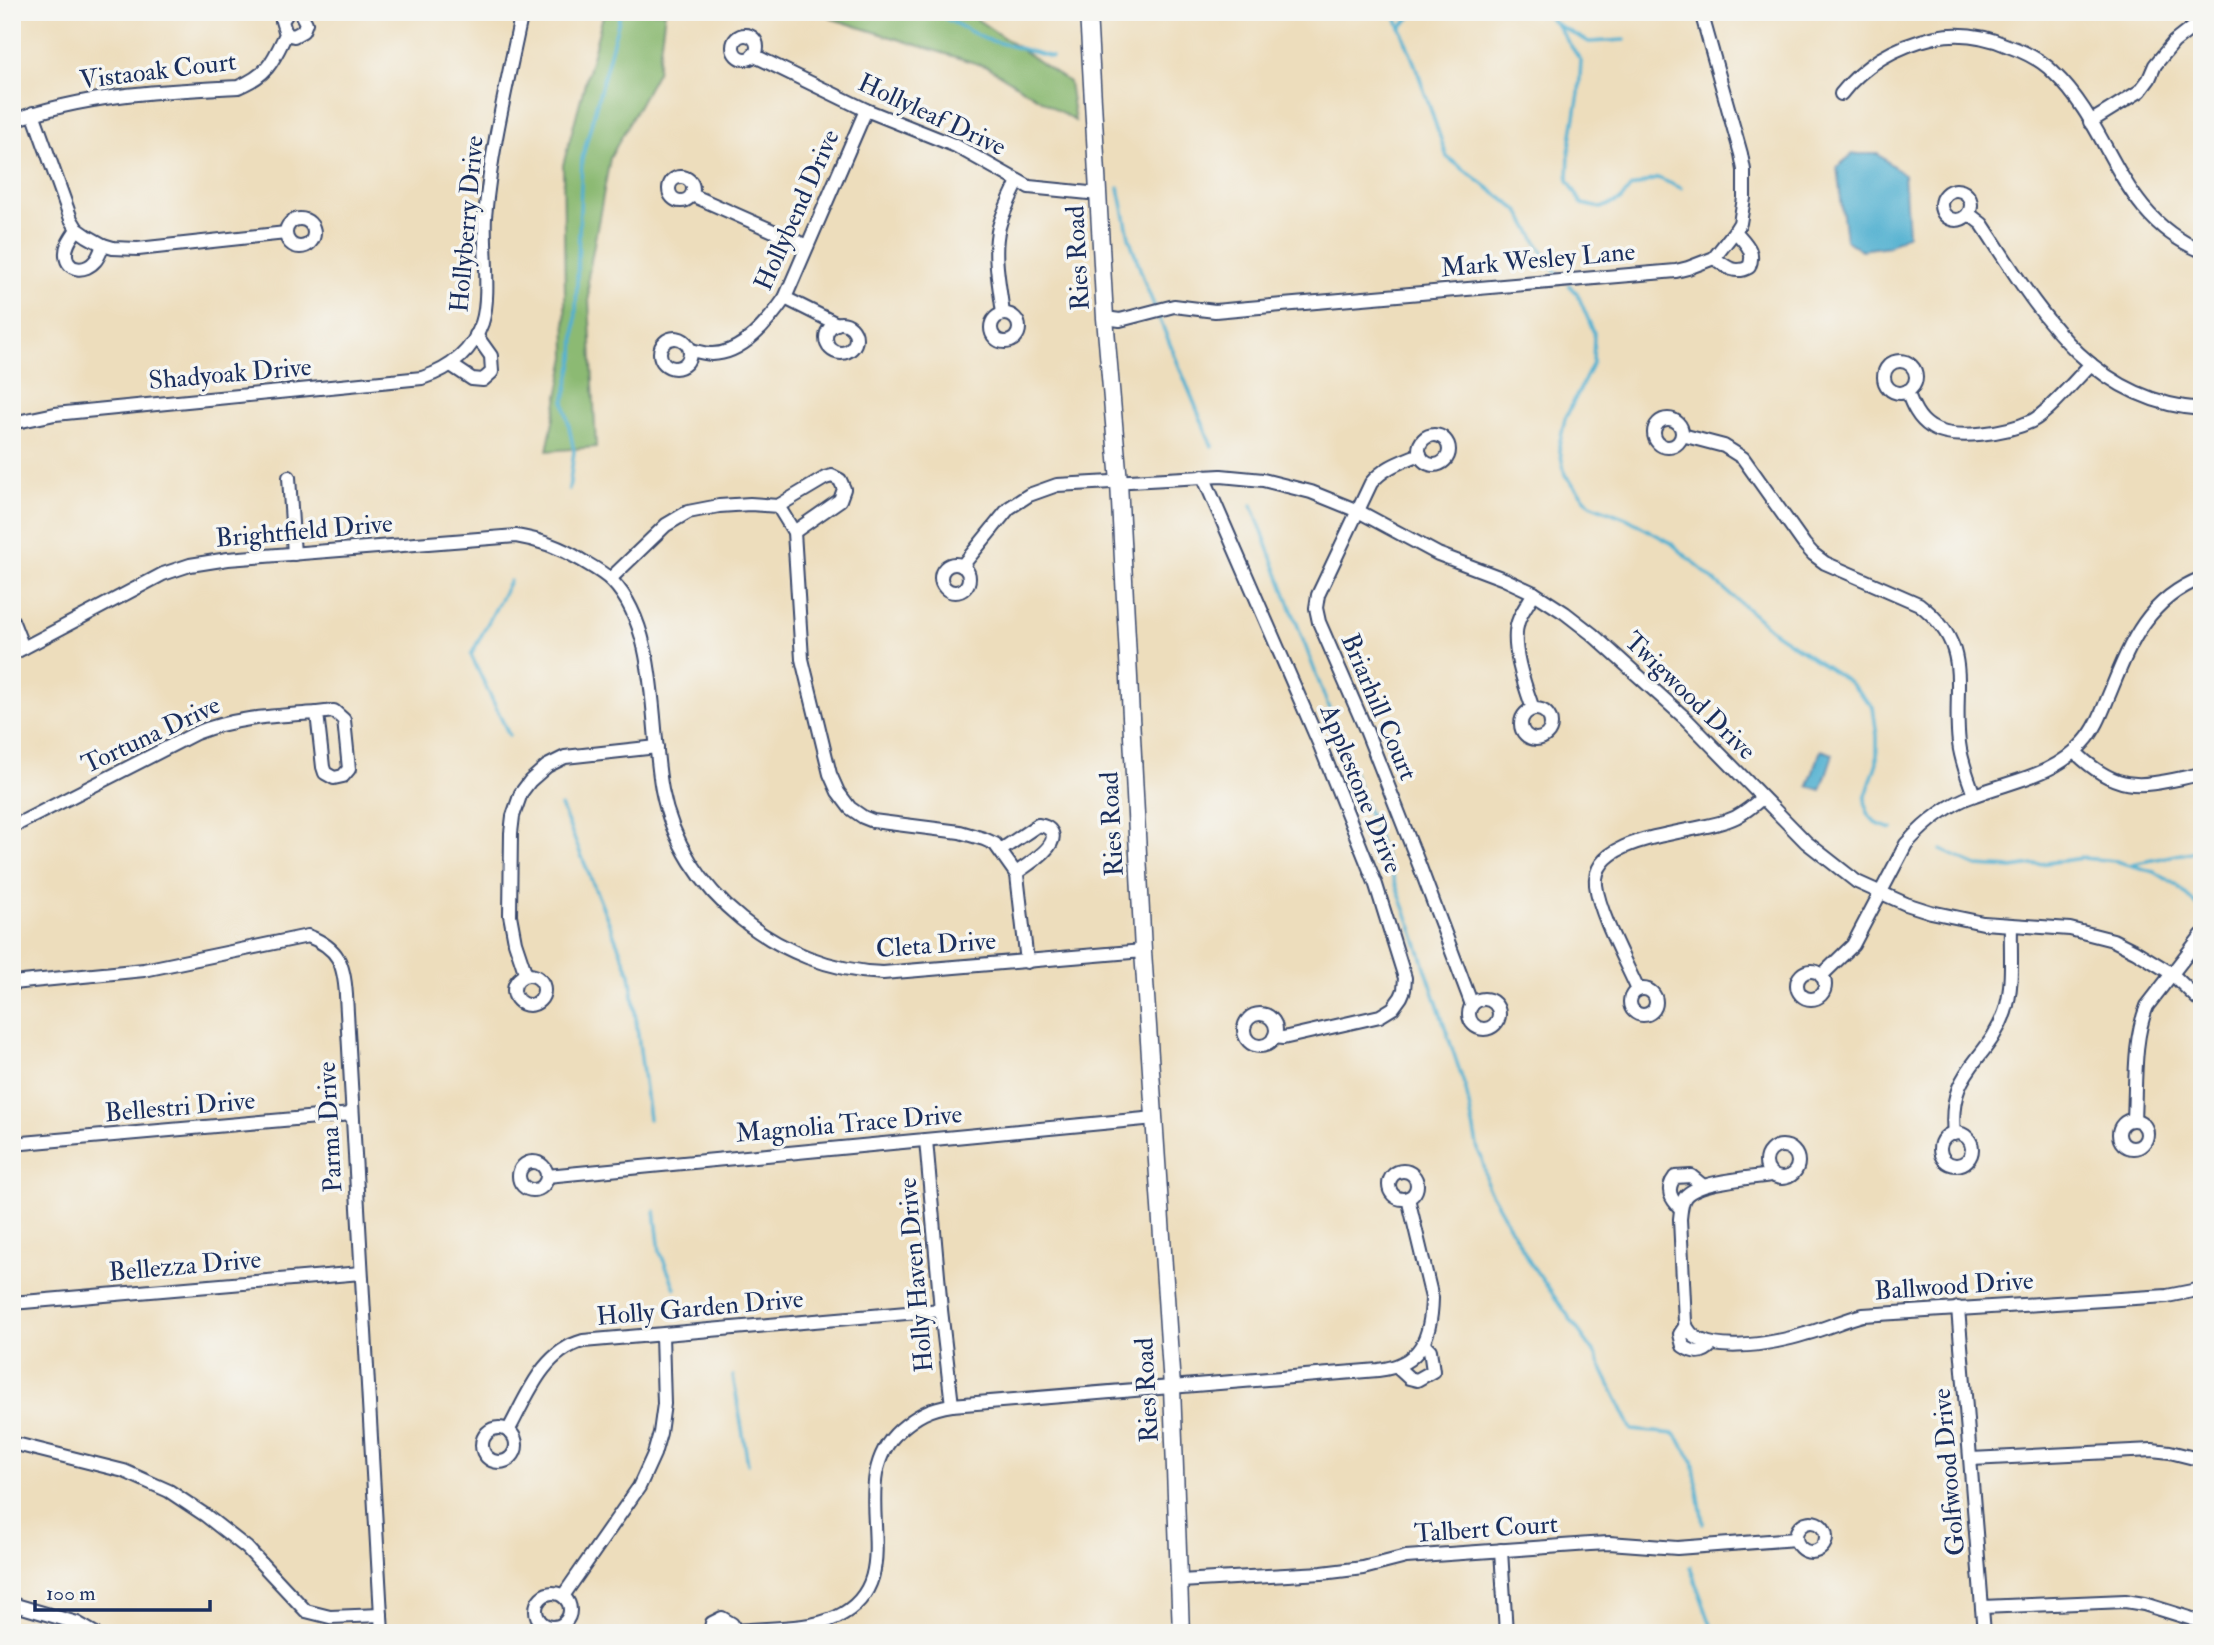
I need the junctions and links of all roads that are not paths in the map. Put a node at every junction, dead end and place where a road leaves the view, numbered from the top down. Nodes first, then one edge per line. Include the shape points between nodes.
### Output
1 (289, 12) edge
2 (300, 12) edge
3 (522, 12) edge
4 (1088, 12) edge
5 (1701, 12) edge
6 (2202, 20) edge
7 (286, 34) junction
8 (753, 55) dead end
9 (1841, 94) dead end
10 (866, 110) junction
11 (33, 113) junction
12 (12, 121) edge
13 (2091, 122) junction
14 (1018, 182) junction
15 (692, 194) dead end
16 (1099, 194) junction
17 (1969, 214) dead end
18 (77, 229) junction
19 (1735, 231) junction
20 (286, 233) dead end
21 (103, 246) junction
22 (807, 246) junction
23 (2202, 251) edge
24 (1714, 258) junction
25 (785, 298) junction
26 (1003, 314) dead end
27 (1105, 318) junction
28 (837, 324) dead end
29 (476, 335) junction
30 (690, 350) dead end
31 (464, 353) joint
32 (2091, 364) junction
33 (451, 365) junction
34 (1907, 391) dead end
35 (2202, 409) edge
36 (12, 423) edge
37 (1682, 435) dead end
38 (1420, 454) dead end
39 (1203, 476) junction
40 (289, 477) dead end
41 (1119, 482) junction
42 (778, 506) junction
43 (1357, 511) junction
44 (794, 532) junction
45 (295, 554) junction
46 (962, 566) dead end
47 (2202, 578) edge
48 (610, 579) junction
49 (1534, 593) junction
50 (12, 620) edge
51 (17, 651) edge
52 (1533, 709) dead end
53 (317, 713) junction
54 (657, 747) junction
55 (2075, 752) junction
56 (2202, 774) edge
57 (1974, 795) junction
58 (1762, 798) junction
59 (12, 827) edge
60 (1000, 850) junction
61 (1016, 873) junction
62 (1880, 893) junction
63 (2011, 925) junction
64 (2202, 935) edge
65 (1143, 951) junction
66 (1027, 962) junction
67 (2171, 973) junction
68 (526, 975) dead end
69 (1821, 976) dead end
70 (12, 984) edge
71 (1638, 990) dead end
72 (2202, 1003) edge
73 (1472, 1005) dead end
74 (1274, 1037) dead end
75 (352, 1114) junction
76 (1155, 1118) junction
77 (2134, 1119) dead end
78 (1954, 1133) dead end
79 (12, 1140) edge
80 (926, 1140) junction
81 (547, 1175) dead end
82 (1772, 1175) dead end
83 (1702, 1185) junction
84 (1408, 1198) dead end
85 (1681, 1209) junction
86 (361, 1273) junction
87 (2202, 1289) edge
88 (12, 1303) edge
89 (1958, 1308) junction
90 (941, 1310) junction
91 (662, 1335) junction
92 (1423, 1343) junction
93 (1397, 1367) junction
94 (1172, 1387) junction
95 (952, 1405) junction
96 (508, 1431) dead end
97 (12, 1443) edge
98 (1971, 1459) junction
99 (2202, 1460) edge
100 (1796, 1539) dead end
101 (1501, 1550) junction
102 (1180, 1581) junction
103 (563, 1596) dead end
104 (12, 1604) edge
105 (1982, 1607) junction
106 (381, 1615) junction
107 (2202, 1622) edge
108 (801, 1629) edge
109 (736, 1632) edge
110 (94, 1633) edge
111 (382, 1633) edge
112 (710, 1633) edge
113 (1181, 1633) edge
114 (1506, 1633) edge
115 (1984, 1633) edge

1 - 7 street, Vistaoak Court via 282,21
2 - 7 street, Vistaoak Court via 306,23 303,31
3 - 29 street, Hollyberry Drive via 485,219 485,310
4 - 16 street, Ries Road
5 - 19 street via 1744,170 1742,210
6 - 13 street via 2174,42 2140,91
7 - 11 street, Vistaoak Court via 262,75 238,87 116,95
8 - 10 street, Hollyleaf Drive
9 - 13 street via 1855,76 1905,46 1966,35 1998,42 2042,62 2067,86
10 - 14 street, Hollyleaf Drive via 956,146
10 - 22 street, Hollybend Drive
11 - 12 street, Vistaoak Court
11 - 18 street
13 - 23 street via 2134,197 2172,235
14 - 16 street, Hollyleaf Drive
14 - 26 street via 997,236
15 - 22 street
16 - 27 street, Ries Road
17 - 32 street via 1982,224 2038,310
18 - 21 street
18 - 21 street via 66,248 71,267 87,268
19 - 24 street
19 - 24 street via 1751,250 1749,267 1732,270
20 - 21 street via 138,249
22 - 25 street, Hollybend Drive
24 - 27 street, Mark Wesley Lane via 1676,271 1214,311 1174,306 1120,320
25 - 28 street
25 - 30 street, Hollybend Drive via 763,327 744,342 712,354
27 - 41 street, Ries Road
29 - 31 street, Hollyberry Drive
29 - 33 street via 491,356 492,372 477,380
31 - 33 street, Shadyoak Drive
32 - 34 street via 2033,421 1986,433 1932,428 1914,410
32 - 35 street via 2134,392 2171,405
33 - 36 street, Shadyoak Drive via 415,379 55,414
37 - 57 street via 1724,446 1743,458 1804,544 1825,564 1906,597 1936,619 1950,640 1959,670 1959,744
38 - 43 street, Briarhill Court via 1379,474
39 - 41 street, Twigwood Drive
39 - 43 street, Twigwood Drive via 1282,484
39 - 74 street, Applestone Drive via 1328,766 1405,972 1401,997 1380,1016
40 - 45 street
41 - 46 street, Twigwood Drive via 1058,485 1029,495 1009,508
41 - 65 street, Ries Road
42 - 44 street
42 - 44 street via 825,478 843,484 840,500
42 - 48 street via 719,506 688,512 666,525
43 - 49 street, Twigwood Drive via 1437,554
43 - 73 street, Briarhill Court via 1318,595 1319,622 1386,780
44 - 60 street via 805,677 838,792 850,808 873,821 973,835
45 - 48 street, Brightfield Drive via 516,536 557,546
45 - 51 street, Brightfield Drive via 228,559 163,574
47 - 55 street via 2168,597 2147,618 2131,642 2093,731
48 - 54 street, Cleta Drive via 628,605 646,651
49 - 52 street via 1516,633
49 - 58 street, Twigwood Drive via 1592,634 1658,692
50 - 51 street
53 - 53 street, Tortuna Drive via 325,773 339,778 349,769 344,720 334,711
53 - 59 street, Tortuna Drive via 247,718 213,726
54 - 66 street, Cleta Drive via 662,792 686,853 706,884 738,918 772,942 824,963 864,972
54 - 68 street via 565,757 547,766 521,793 511,833 510,915
55 - 56 street via 2091,768 2123,783 2147,784
55 - 57 street via 2044,772
57 - 62 street via 1937,815 1916,833
58 - 62 street, Twigwood Drive via 1833,864
58 - 71 street via 1735,818 1629,844 1600,864 1596,875 1599,899
60 - 61 street
60 - 61 street via 1038,825 1051,831 1050,846
61 - 66 street
62 - 63 street, Twigwood Drive via 1931,912
62 - 69 street via 1853,945
63 - 67 street, Twigwood Drive via 2070,929 2113,940
63 - 78 street via 2005,1013 1958,1088 1952,1111
64 - 67 street
65 - 66 street, Cleta Drive
65 - 76 street, Ries Road
67 - 72 street, Twigwood Drive
67 - 77 street via 2143,1016
70 - 75 street, Parma Drive via 144,970 308,936 322,941 345,972
75 - 79 street, Bellestri Drive via 23,1143
75 - 86 street, Parma Drive
76 - 80 street, Magnolia Trace Drive
76 - 94 street, Ries Road
80 - 81 street, Magnolia Trace Drive
80 - 90 street, Holly Haven Drive
82 - 83 street, Ballwood Drive
83 - 85 street via 1686,1196
83 - 85 street, Ballwood Drive via 1691,1176 1675,1177 1669,1192
84 - 92 street via 1432,1298
85 - 89 street, Ballwood Drive via 1686,1325 1701,1342 1739,1345 1776,1341 1863,1315
86 - 88 street, Bellezza Drive
86 - 106 street, Parma Drive
87 - 89 street, Ballwood Drive via 2167,1296
89 - 98 street, Golfwood Drive
90 - 91 street, Holly Garden Drive
90 - 95 street, Holly Haven Drive
91 - 96 street, Holly Garden Drive via 572,1344 543,1369
91 - 103 street via 664,1404 654,1454 639,1487
92 - 93 street via 1409,1361
92 - 93 street via 1430,1350 1433,1371 1417,1380
93 - 94 street
94 - 95 street
94 - 102 street, Ries Road
95 - 108 street via 915,1418 881,1455 873,1490 877,1560 867,1588 836,1617
97 - 106 street via 124,1471 169,1491 247,1548 306,1611 330,1617
98 - 99 street via 2152,1450
98 - 105 street, Golfwood Drive
100 - 101 street, Talbert Court via 1677,1548 1609,1543
101 - 102 street, Talbert Court via 1406,1557 1322,1573
101 - 114 street
102 - 113 street, Ries Road
104 - 110 street via 77,1623
105 - 107 street via 2125,1601
105 - 115 street, Golfwood Drive
106 - 111 street, Parma Drive
108 - 109 street
109 - 112 street via 722,1618 712,1623

